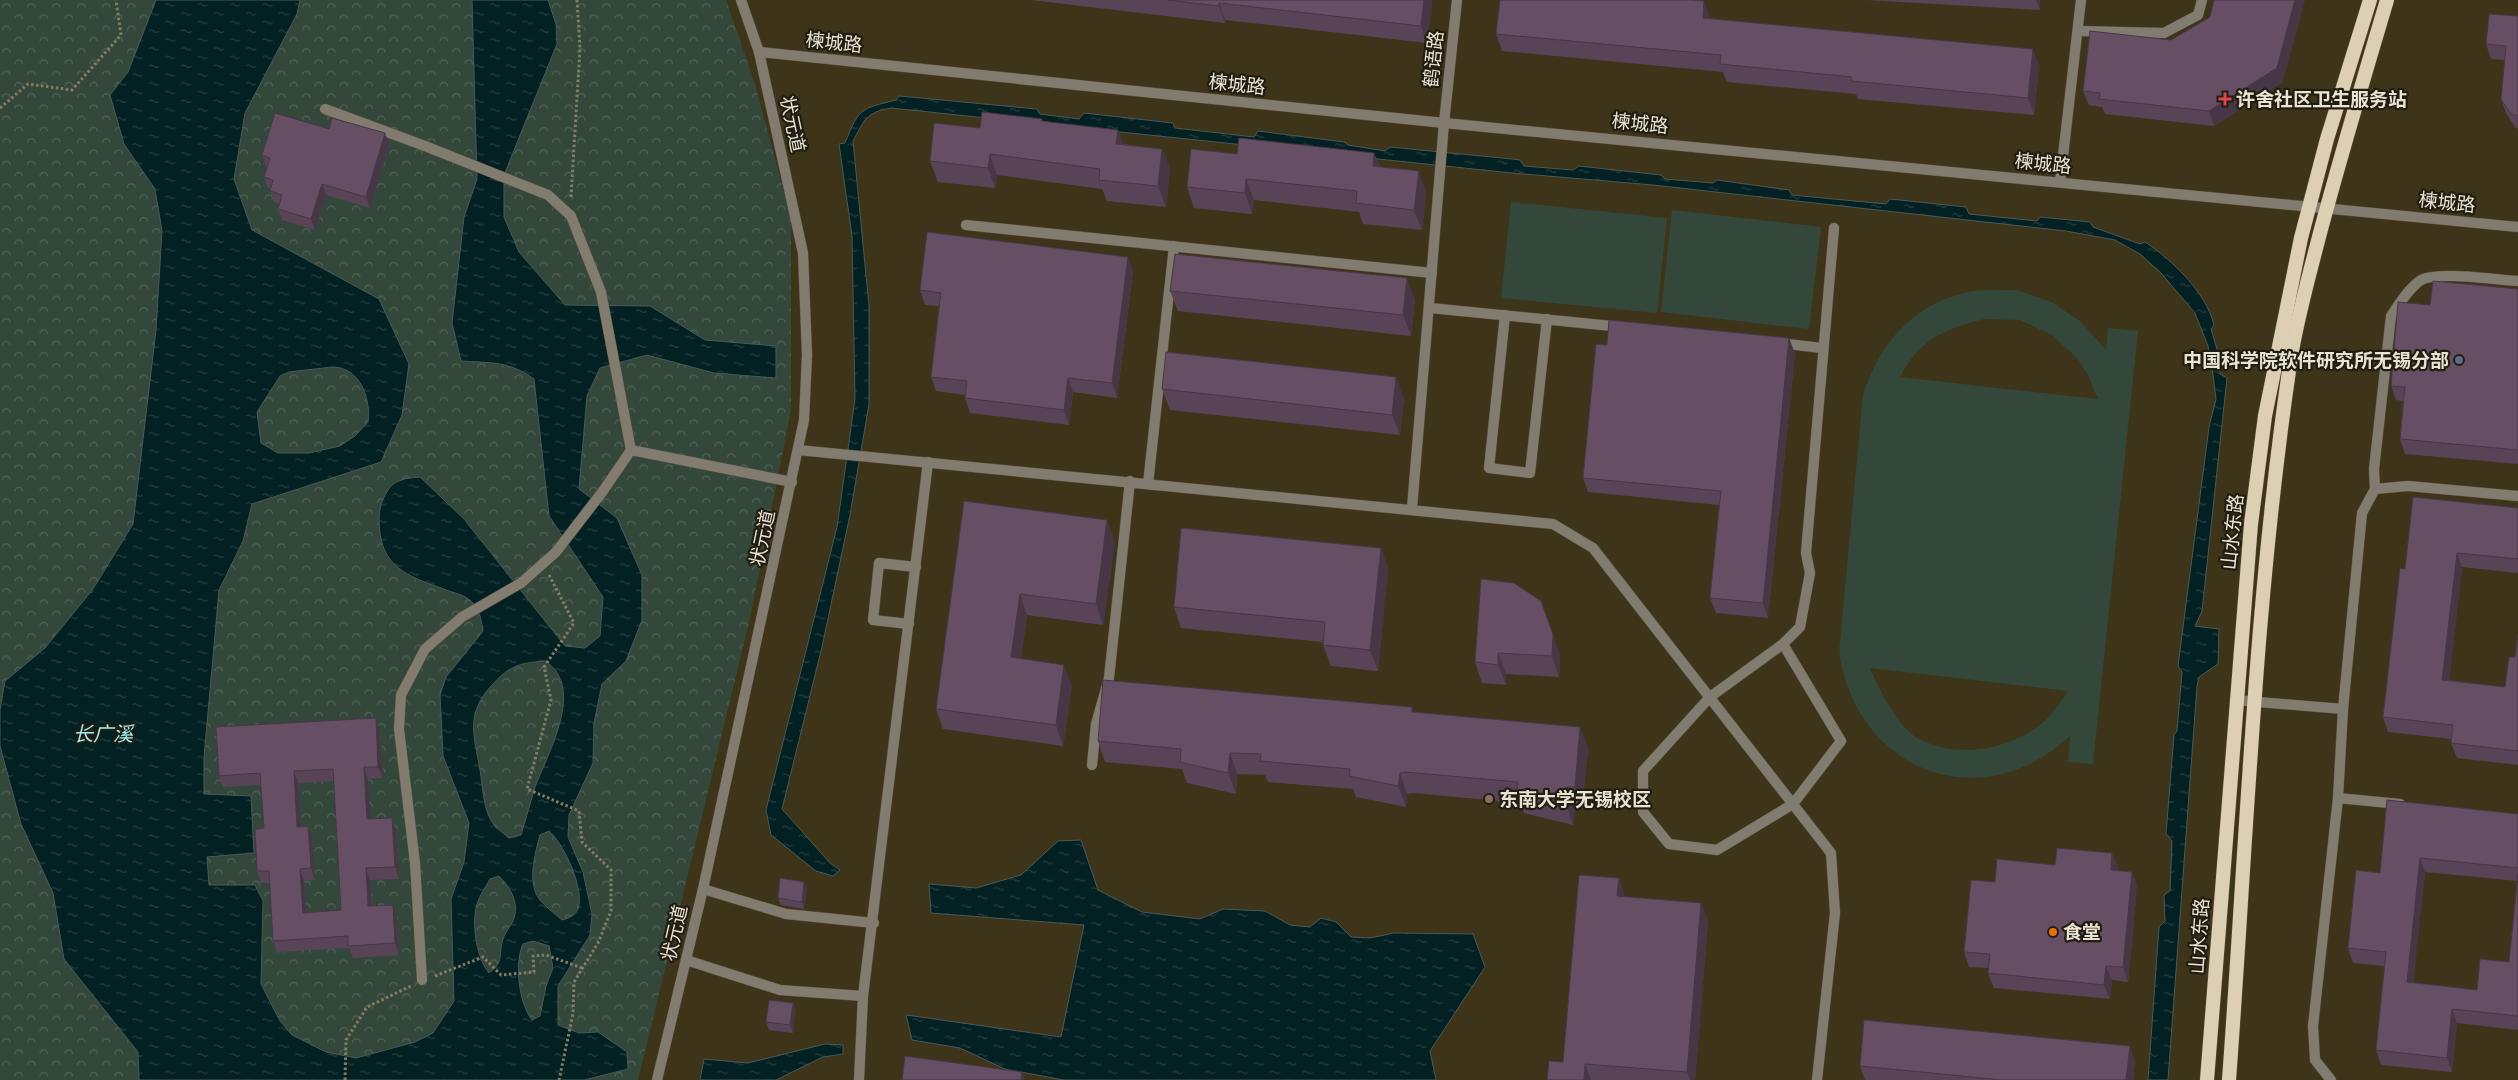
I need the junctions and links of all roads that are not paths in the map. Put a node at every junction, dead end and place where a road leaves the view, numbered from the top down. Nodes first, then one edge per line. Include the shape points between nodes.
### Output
1 (742, 0) edge
2 (1458, 0) edge
3 (2081, 0) edge
4 (2202, 0) edge
5 (2370, 0) edge
6 (2387, 0) edge
7 (2078, 31) junction
8 (759, 52) junction
9 (325, 109) dead end
10 (1444, 123) junction
11 (2060, 182) junction
12 (2310, 206) junction
13 (2327, 207) junction
14 (966, 225) dead end
15 (2518, 227) edge
16 (1834, 228) dead end
17 (1174, 246) junction
18 (1432, 273) junction
19 (2518, 281) edge
20 (1430, 308) junction
21 (1506, 315) junction
22 (1547, 319) junction
23 (1635, 328) edge
24 (1763, 342) edge
25 (1822, 348) junction
26 (631, 450) junction
27 (798, 450) junction
28 (928, 462) junction
29 (1130, 481) junction
30 (792, 482) junction
31 (1148, 484) junction
32 (2376, 489) junction
33 (2518, 496) edge
34 (1412, 508) junction
35 (916, 567) junction
36 (909, 624) junction
37 (1783, 644) junction
38 (1710, 697) junction
39 (2235, 700) junction
40 (2254, 701) junction
41 (2343, 710) junction
42 (1092, 765) dead end
43 (2338, 798) junction
44 (1793, 804) junction
45 (2414, 806) edge
46 (703, 889) junction
47 (874, 923) junction
48 (686, 960) junction
49 (422, 980) road end
50 (864, 996) junction
51 (657, 1080) edge
52 (858, 1080) edge
53 (1816, 1080) edge
54 (2206, 1080) edge
55 (2229, 1080) edge
56 (2331, 1080) edge

1 - 8 street, 状元道
2 - 10 street, 鹤语路
3 - 7 street
4 - 7 street via 2198,15 2164,32
5 - 12 highway, 山水东路 via 2327,138
6 - 13 highway, 山水东路
7 - 11 street
8 - 10 street, 楝城路
8 - 27 street, 状元道 via 803,253 807,355 804,420
9 - 26 street via 548,195 571,216 601,292
10 - 11 street, 楝城路
10 - 18 street, 鹤语路
11 - 12 street, 楝城路
12 - 13 street, 楝城路
12 - 39 highway, 山水东路 via 2265,416 2251,524
13 - 15 street, 楝城路
13 - 40 highway, 山水东路 via 2293,349 2266,559
14 - 17 street
16 - 25 street
17 - 18 street
17 - 31 street
18 - 20 street, 鹤语路
19 - 32 street via 2446,276 2422,280 2404,297 2391,316 2374,469
20 - 21 street
20 - 34 street, 鹤语路
21 - 22 street
21 - 22 street via 1489,468 1530,473
22 - 23 street
24 - 25 street
25 - 37 street via 1806,553 1810,573 1800,628
26 - 30 street
26 - 49 street via 604,492 556,552 521,583 462,617 425,649 400,696 399,729 415,863
27 - 28 street
27 - 30 street, 状元道
28 - 29 street
28 - 35 street
29 - 31 street
29 - 42 street via 1109,678 1096,724
30 - 46 street, 状元道
31 - 34 street
32 - 33 street via 2408,486
32 - 41 street via 2362,513
34 - 38 street via 1553,524 1593,548
35 - 36 street
35 - 36 street via 879,563 873,620
36 - 47 street
37 - 38 street
37 - 44 street via 1841,741
38 - 44 street
38 - 44 street via 1643,771 1643,812 1669,844 1717,850
39 - 40 street
39 - 54 highway, 山水东路
40 - 41 street
40 - 55 highway, 山水东路
41 - 43 street
43 - 45 street
43 - 56 street via 2313,1026 2316,1060
44 - 53 street via 1831,853 1835,913
46 - 47 street via 786,914
46 - 48 street, 状元道
47 - 50 street
48 - 50 street via 780,990
48 - 51 street, 状元道
50 - 52 street

